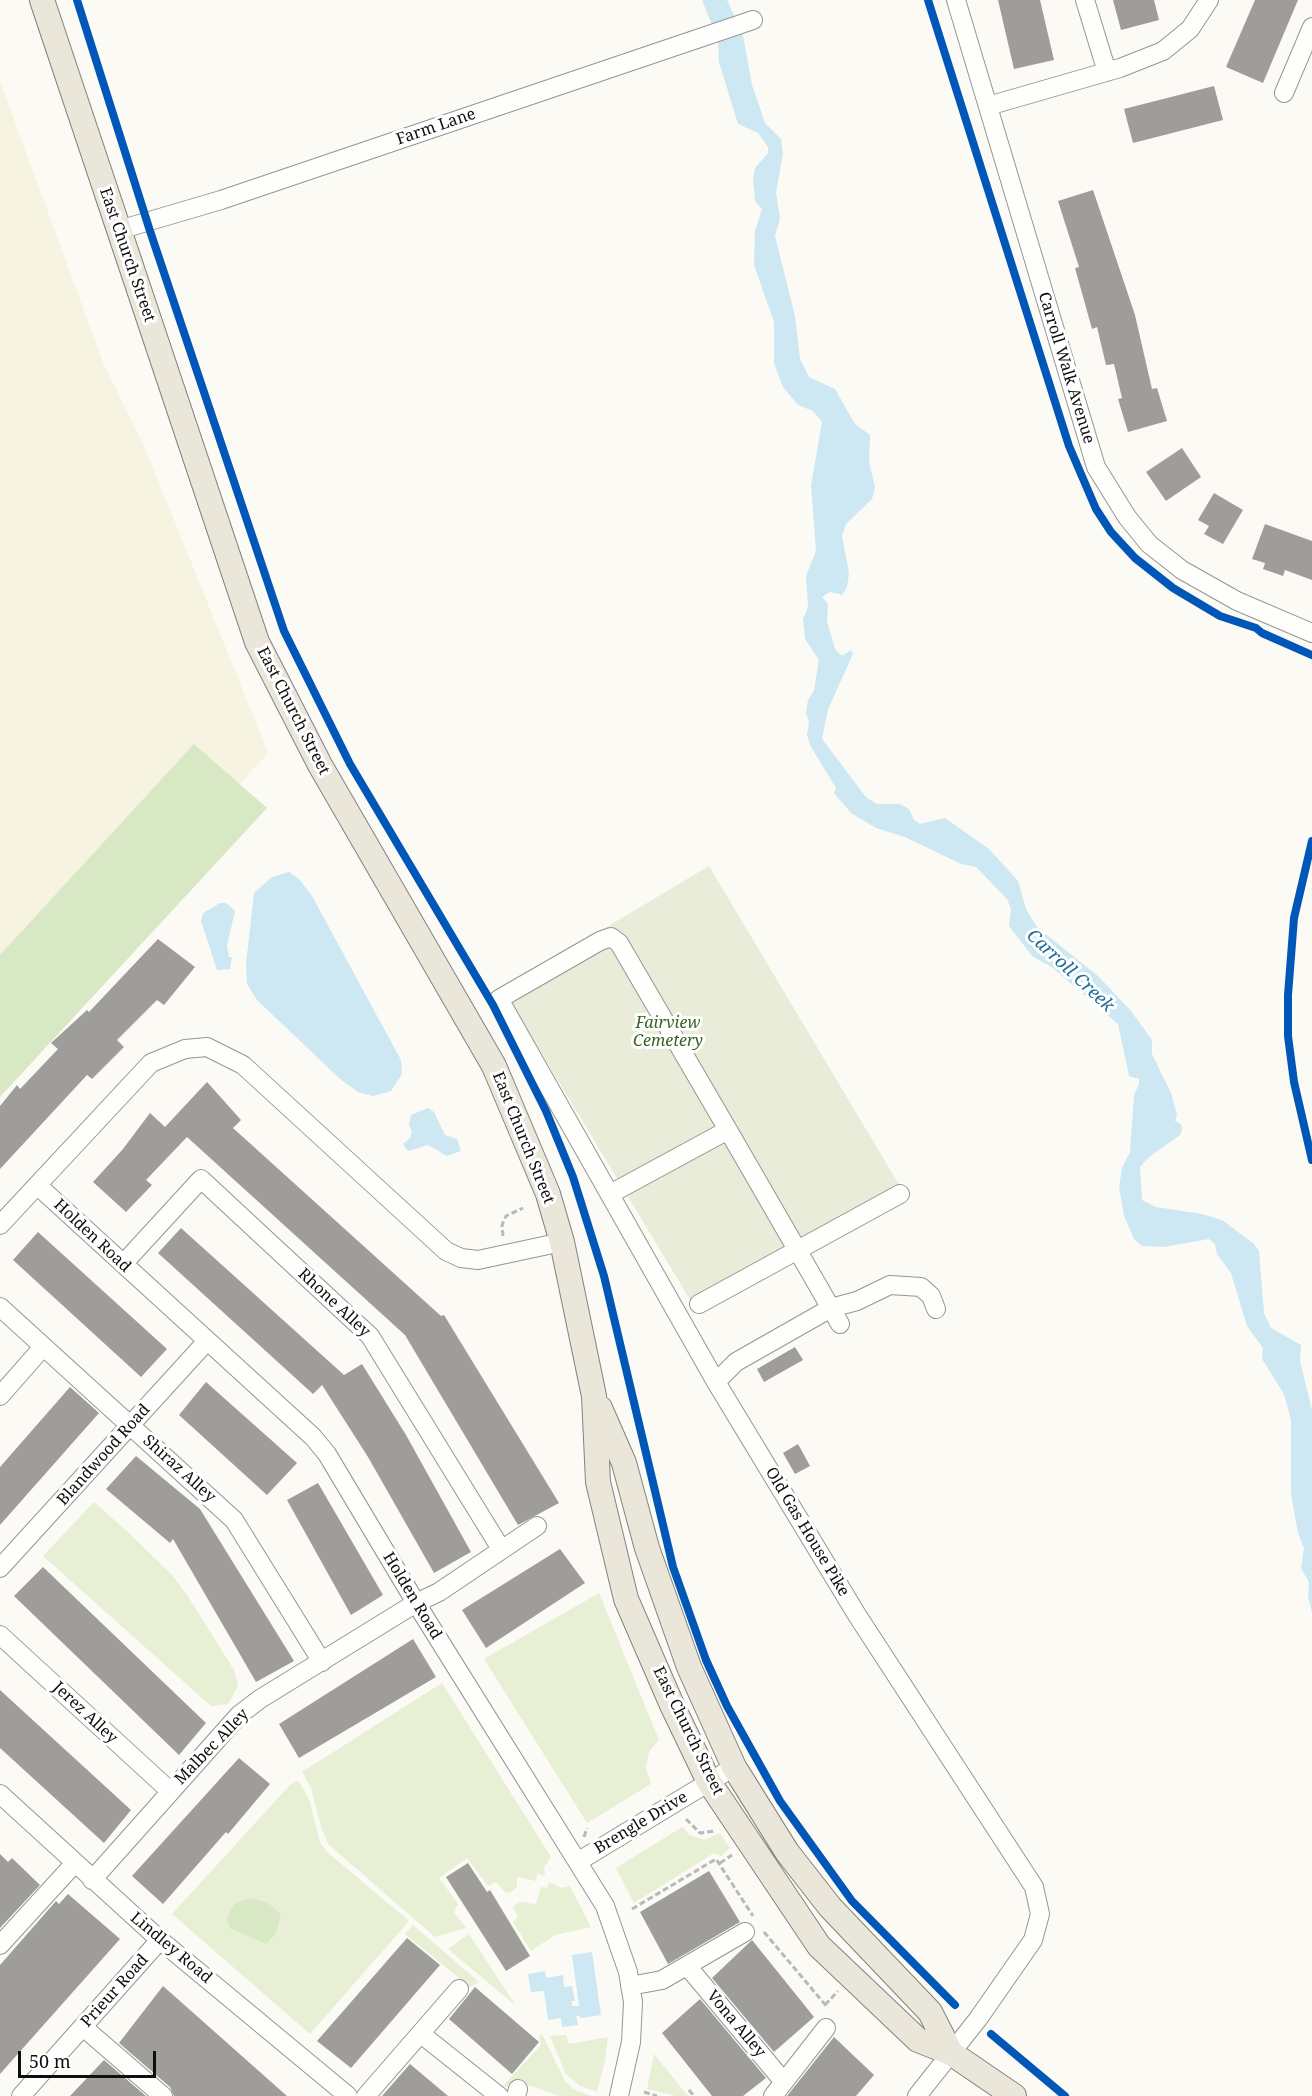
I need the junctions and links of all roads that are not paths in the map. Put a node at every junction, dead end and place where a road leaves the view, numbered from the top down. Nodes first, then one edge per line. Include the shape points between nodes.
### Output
1 (42, 0) edge
2 (956, 0) edge
3 (1085, 0) edge
4 (1209, 0) edge
5 (753, 20) dead end
6 (1312, 27) edge
7 (1107, 72) junction
8 (1284, 93) dead end
9 (988, 106) junction
10 (119, 230) junction
11 (1312, 633) edge
12 (728, 1130) junction
13 (37, 1185) junction
14 (610, 1194) junction
15 (900, 1194) dead end
16 (0, 1225) edge
17 (562, 1242) junction
18 (797, 1250) junction
19 (123, 1264) junction
20 (699, 1304) dead end
21 (0, 1307) edge
22 (831, 1308) junction
23 (936, 1309) dead end
24 (840, 1324) dead end
25 (207, 1341) junction
26 (43, 1347) junction
27 (716, 1382) junction
28 (0, 1396) edge
29 (594, 1396) junction
30 (130, 1425) junction
31 (537, 1526) dead end
32 (501, 1549) junction
33 (0, 1568) edge
34 (416, 1603) junction
35 (0, 1635) edge
36 (322, 1662) junction
37 (734, 1767) junction
38 (709, 1782) junction
39 (170, 1791) junction
40 (0, 1794) edge
41 (579, 1861) junction
42 (74, 1864) junction
43 (92, 1880) junction
44 (745, 1932) dead end
45 (160, 1940) junction
46 (0, 1945) edge
47 (688, 1967) junction
48 (630, 1986) junction
49 (459, 1989) dead end
50 (83, 2027) junction
51 (826, 2028) dead end
52 (421, 2034) junction
53 (951, 2053) junction
54 (779, 2089) edge
55 (21, 2096) edge
56 (163, 2096) edge
57 (348, 2096) edge
58 (366, 2096) edge
59 (499, 2096) edge
60 (619, 2096) edge
61 (917, 2096) edge
62 (1014, 2096) edge

1 - 10 main road, East Church Street
2 - 9 street, Carroll Walk Avenue
3 - 7 street
4 - 7 street via 1190,29 1163,51
5 - 10 street, Farm Lane via 221,200
6 - 8 street
7 - 9 street
9 - 11 street, Carroll Walk Avenue via 1096,467 1149,544 1182,570 1237,601
10 - 17 main road, East Church Street via 257,642 320,765 495,1066 548,1194
12 - 14 street
12 - 14 street, Old Gas House Pike via 619,944 611,937 600,941 499,999
12 - 18 street
13 - 16 street
13 - 17 street via 152,1063 185,1049 207,1047 243,1065 446,1251 478,1260
13 - 19 street, Holden Road
14 - 27 street, Old Gas House Pike
15 - 18 street
17 - 29 main road, East Church Street
18 - 20 street
18 - 22 street
19 - 25 street, Holden Road
19 - 32 street, Rhone Alley via 201,1179 370,1336
21 - 26 street, Shiraz Alley
22 - 23 street via 890,1285 907,1285 921,1287 931,1296
22 - 24 street
22 - 27 street via 735,1362
25 - 30 street, Blandwood Road
25 - 34 street, Holden Road via 327,1454
26 - 28 street
26 - 30 street, Shiraz Alley
27 - 53 street, Old Gas House Pike via 857,1615 1034,1887 1040,1914 1033,1940
29 - 37 main road, East Church Street via 624,1463 647,1548 689,1667
29 - 38 main road, East Church Street via 598,1482 626,1599
30 - 33 street, Blandwood Road
30 - 36 street, Shiraz Alley via 234,1520
31 - 32 street
32 - 34 street via 439,1592
34 - 36 street, Malbec Alley
34 - 41 street, Holden Road
35 - 39 street, Jerez Alley
36 - 39 street, Malbec Alley via 239,1715
37 - 38 street, Brengle Drive
37 - 53 main road, East Church Street via 787,1852 830,1907 930,2012
38 - 41 street, Brengle Drive
38 - 53 main road, East Church Street via 819,1946 918,2040
39 - 43 street, Malbec Alley
40 - 42 street, Lindley Road
41 - 48 street, Holden Road via 605,1906
42 - 43 street, Lindley Road
42 - 46 street
43 - 45 street, Lindley Road
44 - 47 street
45 - 50 street, Prieur Road
45 - 57 street, Lindley Road
47 - 48 street via 662,1980
47 - 54 street, Vona Alley
48 - 60 street, Holden Road via 631,2042
49 - 52 street
50 - 55 street, Prieur Road
50 - 56 street
51 - 54 street, Vona Alley
52 - 58 street
52 - 59 street
53 - 61 street, Old Gas House Pike
53 - 62 main road, East Church Street

